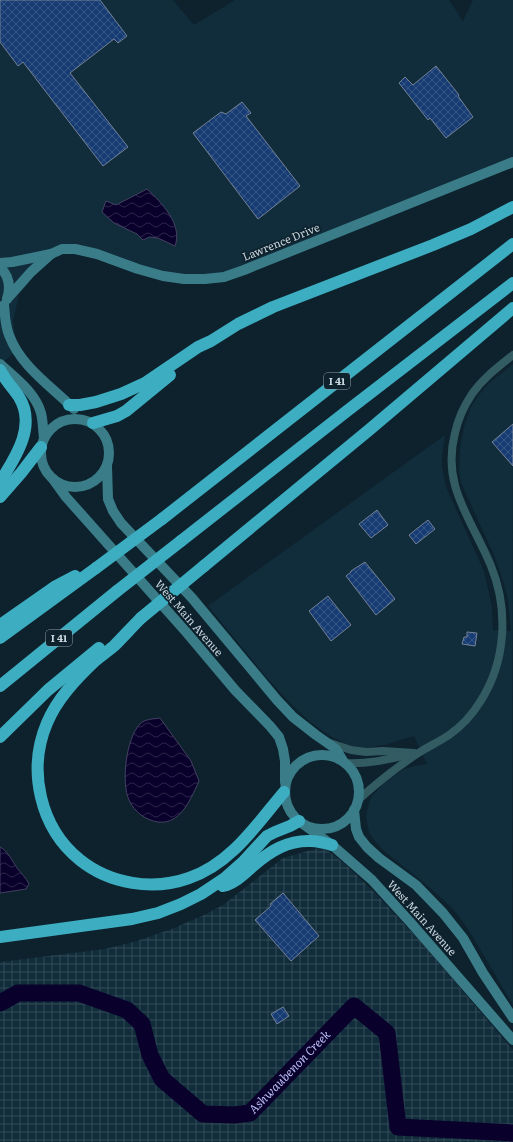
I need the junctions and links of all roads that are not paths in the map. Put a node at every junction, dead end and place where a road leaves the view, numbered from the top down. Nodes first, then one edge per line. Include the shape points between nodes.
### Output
1 (513, 162) edge
2 (513, 207) edge
3 (513, 244) edge
4 (51, 254) junction
5 (0, 263) edge
6 (0, 267) edge
7 (513, 283) edge
8 (4, 304) edge
9 (513, 308) edge
10 (211, 341) junction
11 (510, 357) edge
12 (0, 364) edge
13 (0, 370) edge
14 (69, 405) junction
15 (89, 422) junction
16 (43, 442) junction
17 (107, 466) junction
18 (53, 479) junction
19 (0, 482) edge
20 (0, 497) edge
21 (96, 568) junction
22 (141, 618) junction
23 (0, 625) edge
24 (0, 638) edge
25 (0, 686) edge
26 (0, 737) edge
27 (325, 741) junction
28 (418, 752) junction
29 (344, 762) junction
30 (285, 787) junction
31 (358, 800) junction
32 (354, 810) junction
33 (301, 822) junction
34 (332, 845) junction
35 (201, 894) junction
36 (0, 937) edge
37 (513, 1018) edge
38 (513, 1040) edge

1 - 4 main road, Lawrence Drive via 224,277 205,280 163,276 75,248 62,249
2 - 10 highway via 433,245 273,307
3 - 21 highway, I 41, bridge
4 - 5 main road, Lawrence Drive
4 - 8 main road, Lawrence Drive via 31,272
6 - 8 main road via 9,282 9,293
7 - 25 highway, I 41, bridge via 117,591
8 - 14 main road via 9,336 17,351 36,375
9 - 22 highway, bridge
10 - 14 highway via 198,347 146,383 96,402
10 - 15 highway via 126,411 117,416
11 - 28 street via 481,383 466,403 456,429 451,456 455,487 491,565 499,591 502,627 498,661 487,691 470,716 449,735
12 - 16 main road via 35,399 40,412
13 - 19 highway via 20,398 26,423 24,437 16,456
14 - 15 main road
15 - 16 main road via 76,418 57,423 49,430
15 - 17 main road via 100,429 106,437 109,447
16 - 18 main road via 41,459
16 - 20 highway
17 - 18 main road via 93,482 83,486 67,486
17 - 27 main road, West Main Avenue via 108,499 112,511 121,523 192,598 277,700 293,717
18 - 30 main road, West Main Avenue via 235,690 270,726 283,749
21 - 23 highway via 56,586
21 - 24 highway, I 41
22 - 26 highway via 107,641 48,690
22 - 30 highway via 72,686 47,723 39,749 39,789 51,825 64,844 80,860 102,874 127,882 173,883 196,876 226,858
27 - 28 street via 366,752
27 - 29 main road, West Main Avenue via 336,749
28 - 29 street via 363,764
28 - 31 street
29 - 30 main road via 333,756 321,754 309,757 298,762 290,771
29 - 31 main road via 357,780
30 - 33 main road via 288,808
31 - 32 main road
32 - 33 main road via 347,820 326,829 314,828
32 - 37 main road, West Main Avenue via 359,837 379,858 416,885 443,913 463,938
33 - 34 main road, West Main Avenue
33 - 35 highway via 267,836 226,878
34 - 35 highway via 312,841 291,842 262,858 229,885
34 - 38 main road, West Main Avenue via 372,880
35 - 36 highway via 158,913 132,919

